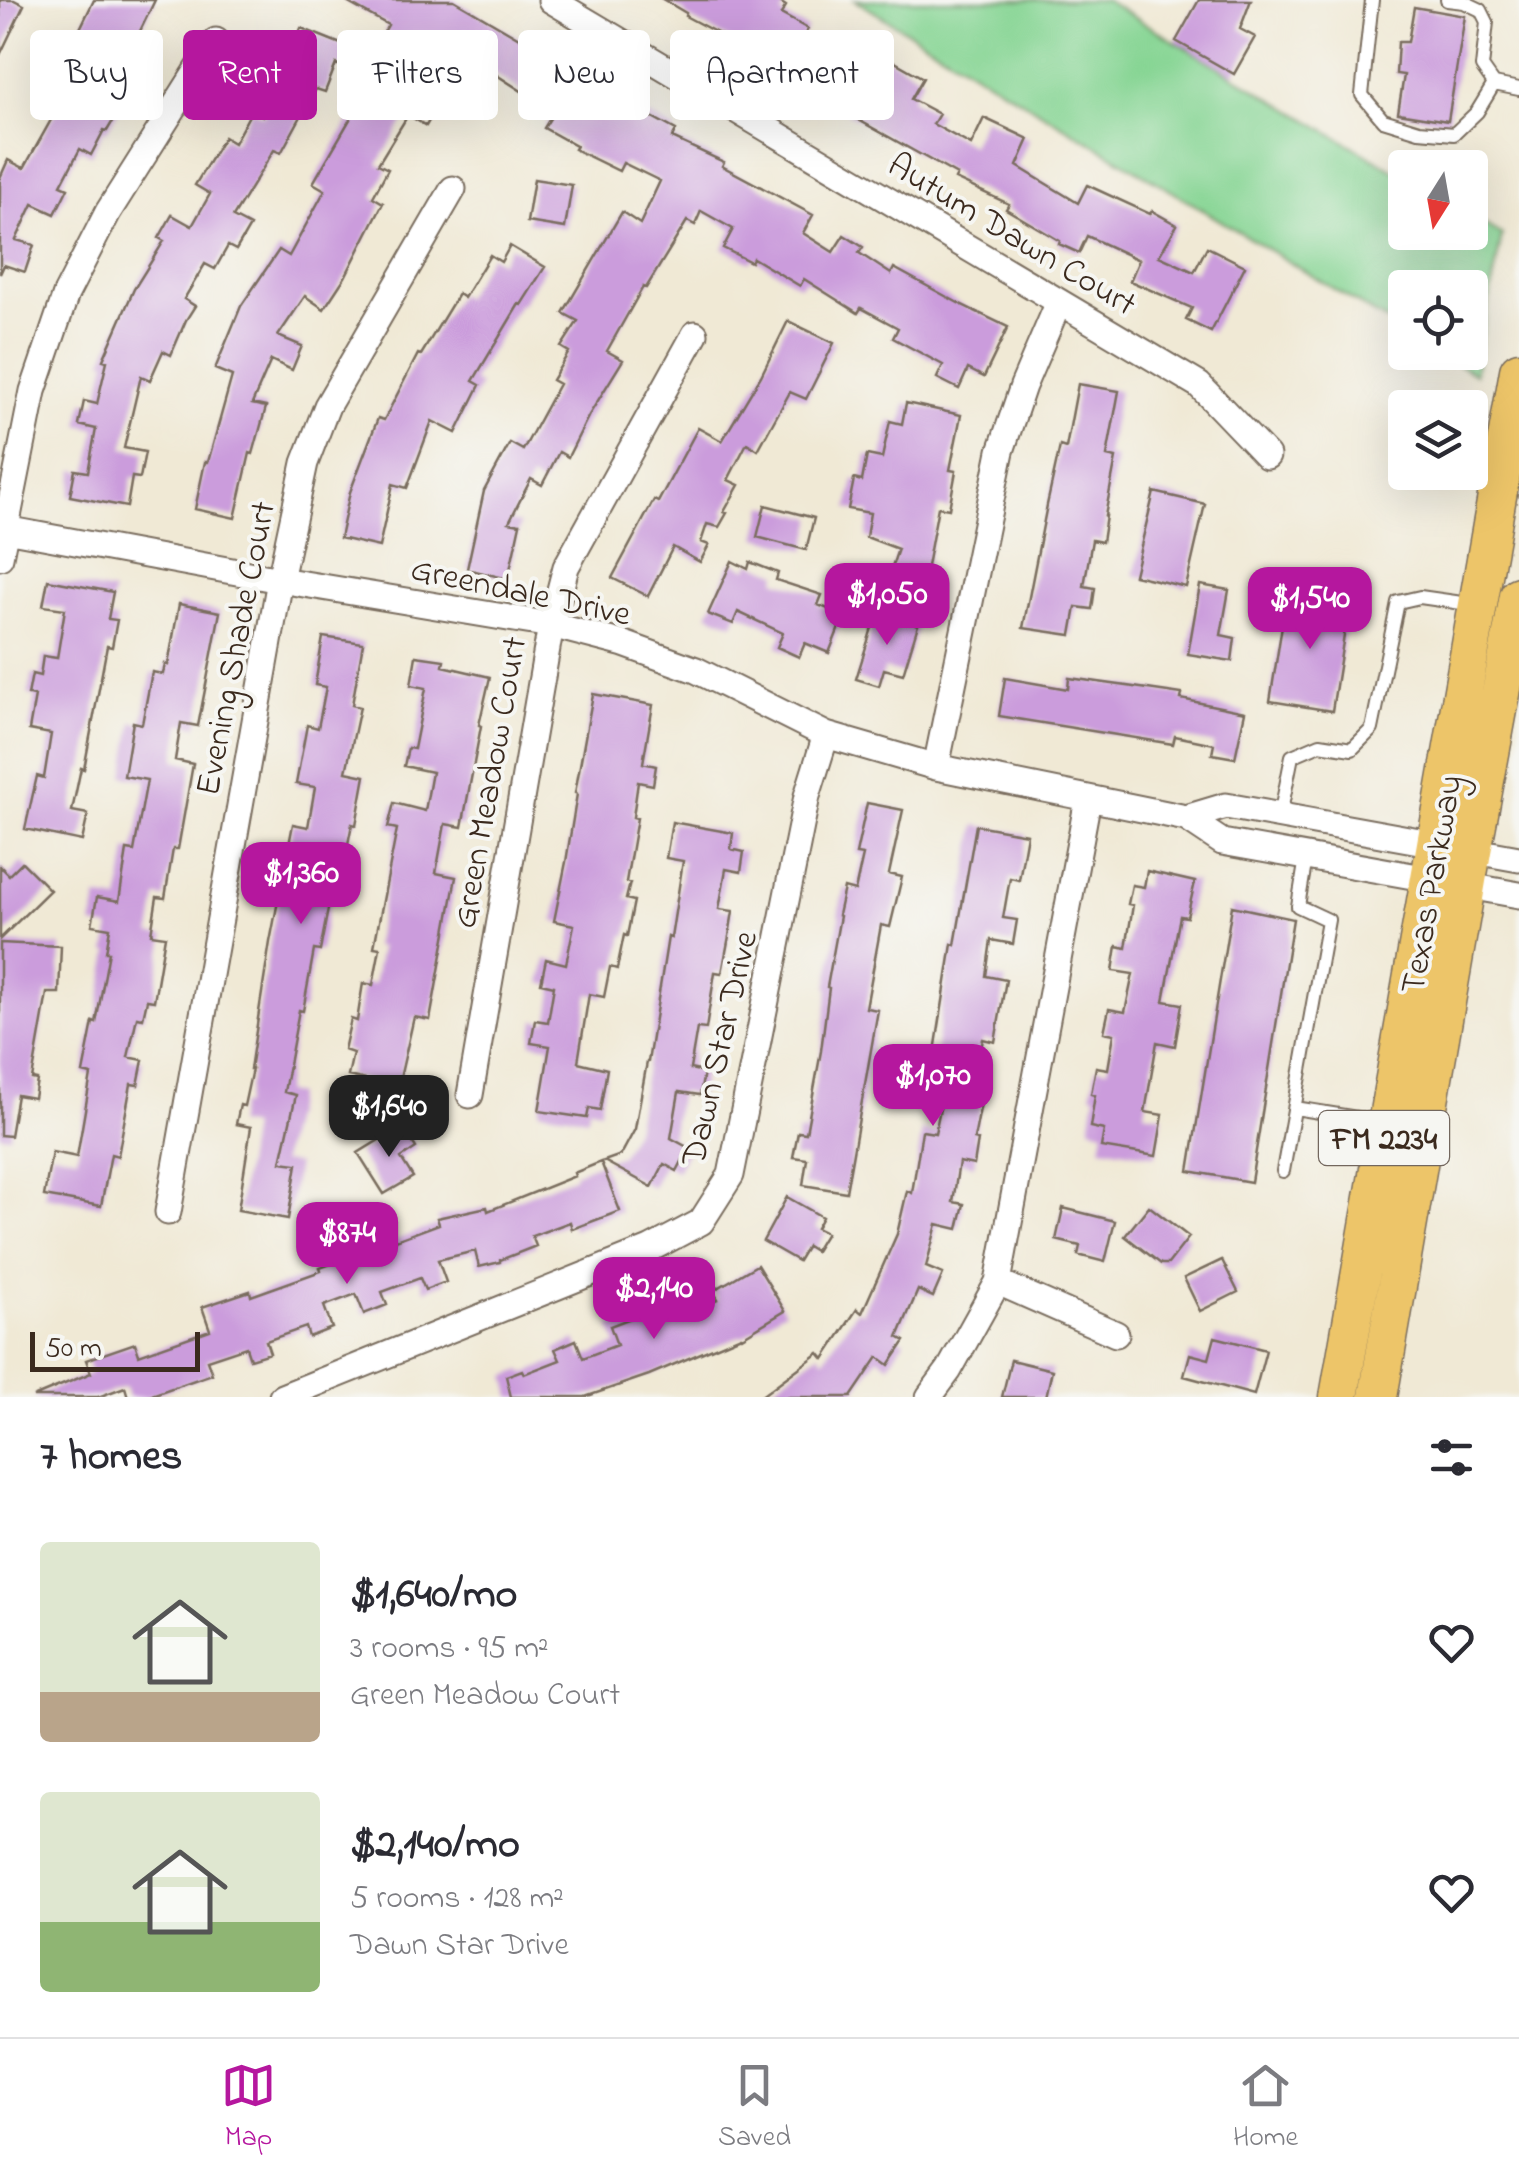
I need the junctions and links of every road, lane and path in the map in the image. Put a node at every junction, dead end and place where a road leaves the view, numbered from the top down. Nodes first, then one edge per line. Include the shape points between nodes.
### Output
1 (551, 0) edge
2 (1372, 0) edge
3 (1447, 0) edge
4 (1494, 84) junction
5 (1519, 89) edge
6 (183, 93) edge
7 (453, 188) dead end
8 (1060, 302) junction
9 (694, 334) dead end
10 (1519, 371) edge
11 (1267, 456) dead end
12 (3, 528) edge
13 (0, 557) edge
14 (280, 580) junction
15 (1519, 596) edge
16 (1478, 605) junction
17 (551, 625) junction
18 (826, 735) junction
19 (936, 767) junction
20 (1088, 799) junction
21 (1280, 816) junction
22 (1186, 818) junction
23 (1306, 858) junction
24 (1519, 859) edge
25 (1452, 866) junction
26 (1519, 895) edge
27 (470, 1094) dead end
28 (1295, 1108) junction
29 (1387, 1123) junction
30 (1283, 1172) dead end
31 (168, 1212) dead end
32 (998, 1282) junction
33 (1116, 1334) dead end
34 (282, 1397) edge
35 (929, 1397) edge
36 (1339, 1397) edge
37 (1378, 1397) edge

1 - 8 street, Autum Dawn Court
2 - 4 lane via 1362,95 1383,120 1454,134
3 - 4 lane via 1481,10 1488,22 1482,67
4 - 5 lane
6 - 12 street via 108,212 66,294 33,392
7 - 14 street, Evening Shade Court via 327,406 305,463
8 - 11 street, Autum Dawn Court via 1199,385
8 - 19 street via 1001,451
9 - 17 street, Green Meadow Court via 566,566
10 - 16 main road, Texas Parkway / FM 2234
12 - 13 street
12 - 14 street, Greendale Drive
14 - 17 street, Greendale Drive
14 - 31 street, Evening Shade Court
15 - 25 main road, Texas Parkway / FM 2234
16 - 21 lane via 1420,597 1398,602 1372,729 1352,749 1320,744 1292,756
16 - 25 main road, Texas Parkway / FM 2234
17 - 18 street, Greendale Drive via 696,670
17 - 27 street, Green Meadow Court
18 - 19 street, Greendale Drive
18 - 34 street, Dawn Star Drive via 807,796 732,1175 701,1222 650,1249
19 - 20 street, Greendale Drive
20 - 22 street, Greendale Drive
20 - 32 street
21 - 22 street, Greendale Drive via 1226,806
21 - 25 street, Greendale Drive
22 - 23 street, Greendale Drive via 1222,842
23 - 25 street, Greendale Drive
23 - 28 lane via 1298,906 1328,920
24 - 25 street
25 - 26 street
25 - 29 main road, Texas Parkway / FM 2234
25 - 37 main road, Texas Parkway / FM 2234
28 - 29 lane
28 - 30 lane
29 - 36 main road, Texas Parkway / FM 2234
32 - 33 street
32 - 35 street

